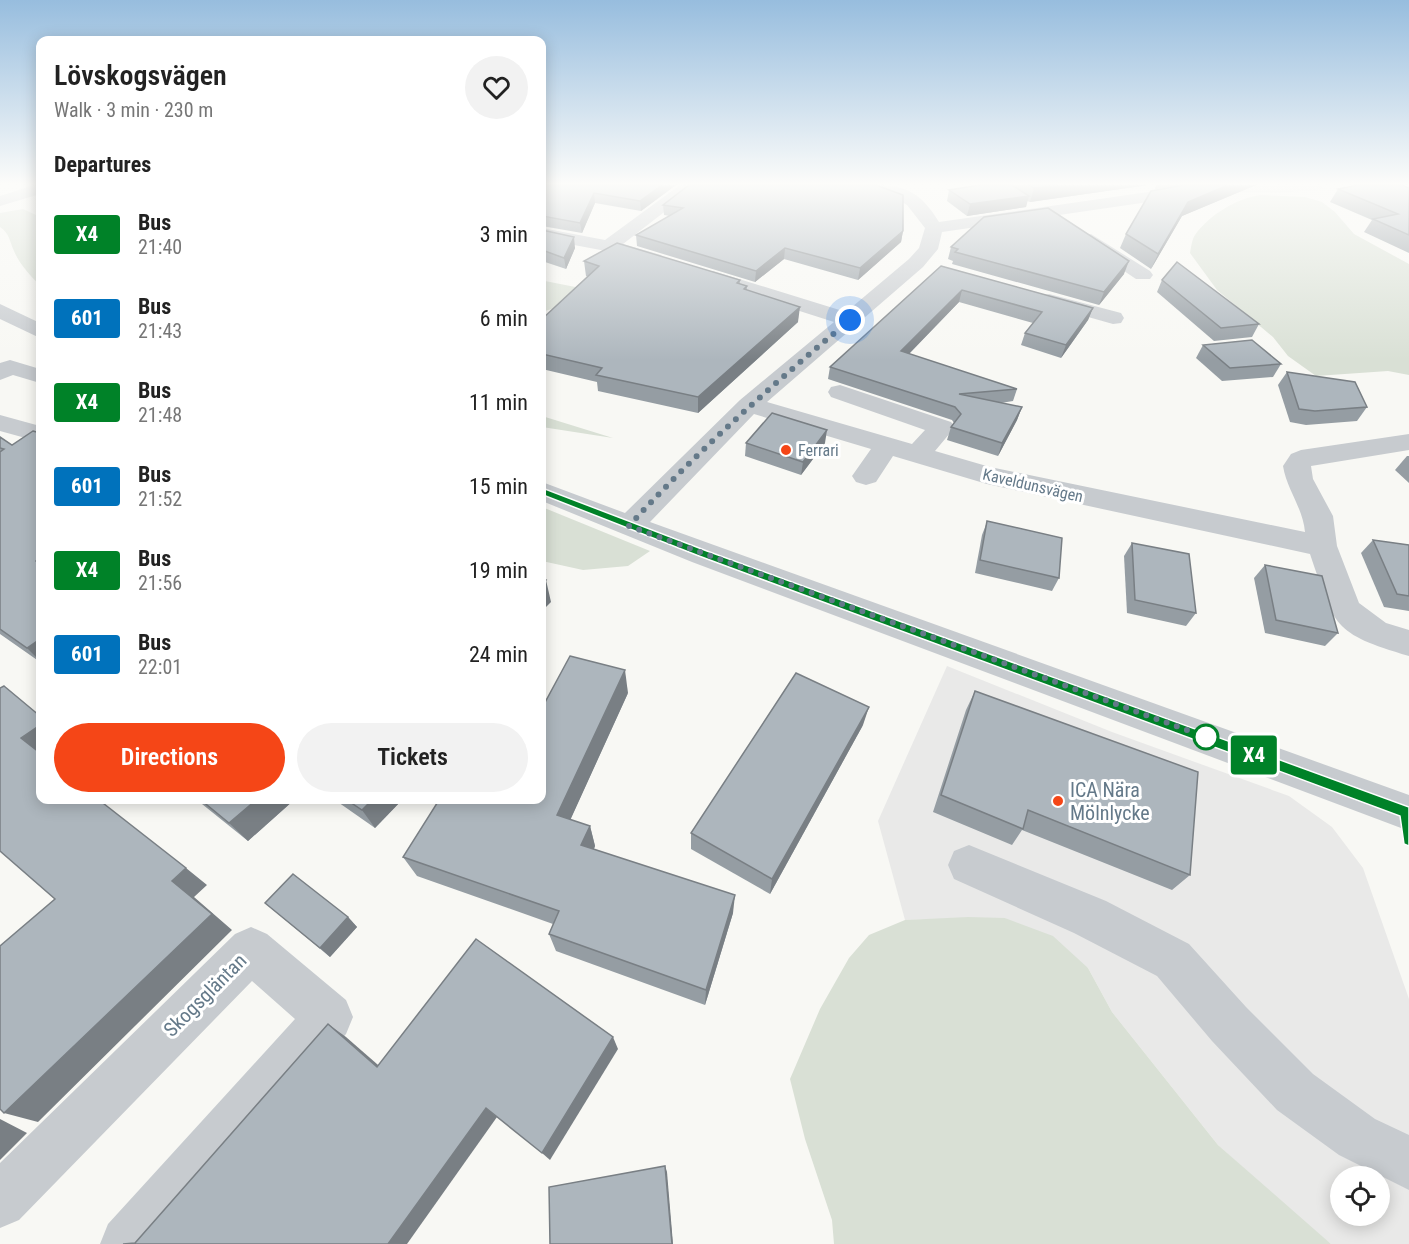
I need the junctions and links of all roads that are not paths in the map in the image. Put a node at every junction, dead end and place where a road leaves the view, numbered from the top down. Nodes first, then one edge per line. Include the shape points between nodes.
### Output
1 (593, 243) edge
2 (613, 243) edge
3 (930, 243) edge
4 (1095, 243) edge
5 (609, 246) junction
6 (916, 263) junction
7 (940, 270) edge
8 (1143, 275) dead end
9 (1033, 295) edge
10 (0, 310) edge
11 (1113, 318) dead end
12 (850, 320) junction
13 (36, 329) edge
14 (0, 373) edge
15 (36, 375) edge
16 (840, 392) dead end
17 (749, 405) junction
18 (0, 423) edge
19 (36, 433) edge
20 (1409, 442) edge
21 (886, 446) junction
22 (917, 455) junction
23 (866, 476) dead end
24 (546, 493) edge
25 (629, 526) junction
26 (1322, 546) junction
27 (1409, 643) edge
28 (1408, 822) edge
29 (969, 865) dead end
30 (1409, 1163) edge
31 (0, 1201) edge
32 (128, 1244) edge

1 - 5 street
2 - 5 street
3 - 6 street
4 - 8 street
5 - 12 street
6 - 7 street
6 - 12 street
9 - 11 street
10 - 13 street
12 - 17 street
14 - 15 street via 10,367
16 - 22 street via 942,426
17 - 21 street, Kaveldunsvägen
17 - 25 street
18 - 19 street
20 - 26 street via 1301,460 1297,466 1299,479 1318,516
21 - 22 street, Kaveldunsvägen
21 - 23 street
22 - 26 street, Kaveldunsvägen via 1020,483
24 - 25 street
25 - 28 street
26 - 27 street via 1346,609 1355,620 1374,633
29 - 30 street via 1090,917 1173,960 1295,1092 1357,1137
31 - 32 street, Skogsgläntan via 251,950 329,1017

